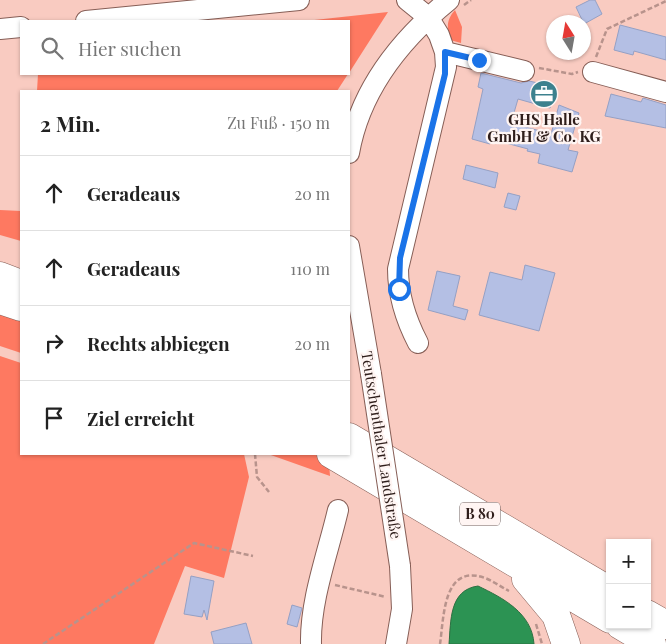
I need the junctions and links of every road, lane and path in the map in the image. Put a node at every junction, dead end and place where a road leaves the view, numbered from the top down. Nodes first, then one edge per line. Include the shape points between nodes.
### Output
1 (299, 0) edge
2 (407, 0) edge
3 (449, 0) edge
4 (666, 1) edge
5 (428, 17) junction
6 (96, 20) edge
7 (20, 27) edge
8 (0, 29) edge
9 (445, 52) junction
10 (524, 71) joint
11 (593, 72) junction
12 (666, 92) edge
13 (350, 146) edge
14 (350, 252) edge
15 (0, 269) edge
16 (20, 274) edge
17 (0, 276) edge
18 (20, 284) edge
19 (0, 300) edge
20 (20, 307) edge
21 (418, 343) dead end
22 (350, 438) edge
23 (255, 455) edge
24 (333, 455) edge
25 (269, 492) dead end
26 (338, 510) dead end
27 (498, 552) junction
28 (253, 556) dead end
29 (320, 581) junction
30 (606, 589) edge
31 (512, 593) dead end
32 (390, 598) dead end
33 (651, 616) edge
34 (606, 617) edge
35 (535, 622) dead end
36 (666, 625) edge
37 (627, 629) edge
38 (43, 644) edge
39 (311, 644) edge
40 (396, 644) edge
41 (440, 644) edge
42 (542, 644) edge
43 (566, 644) edge
44 (652, 644) edge

1 - 6 street
2 - 5 street
3 - 5 street
4 - 11 path via 607,29 598,47
5 - 9 street
5 - 13 street via 400,46 370,90
7 - 8 street
9 - 10 street
9 - 21 street via 443,82 400,258 399,289 409,326
10 - 11 path via 541,68 572,74
11 - 12 street
14 - 40 street, Teutschenthaler Landstraße, bridge via 400,566 402,609
15 - 16 highway
17 - 18 highway
19 - 20 highway
22 - 30 highway, B 80
23 - 25 path via 257,477
24 - 27 highway, B 80
26 - 29 street
27 - 34 highway, B 80
27 - 43 highway via 548,603 561,625
28 - 38 path via 194,543
29 - 32 path
29 - 39 street
31 - 41 path via 485,578 471,575 460,579 450,589
33 - 36 highway
35 - 42 path
37 - 44 highway

